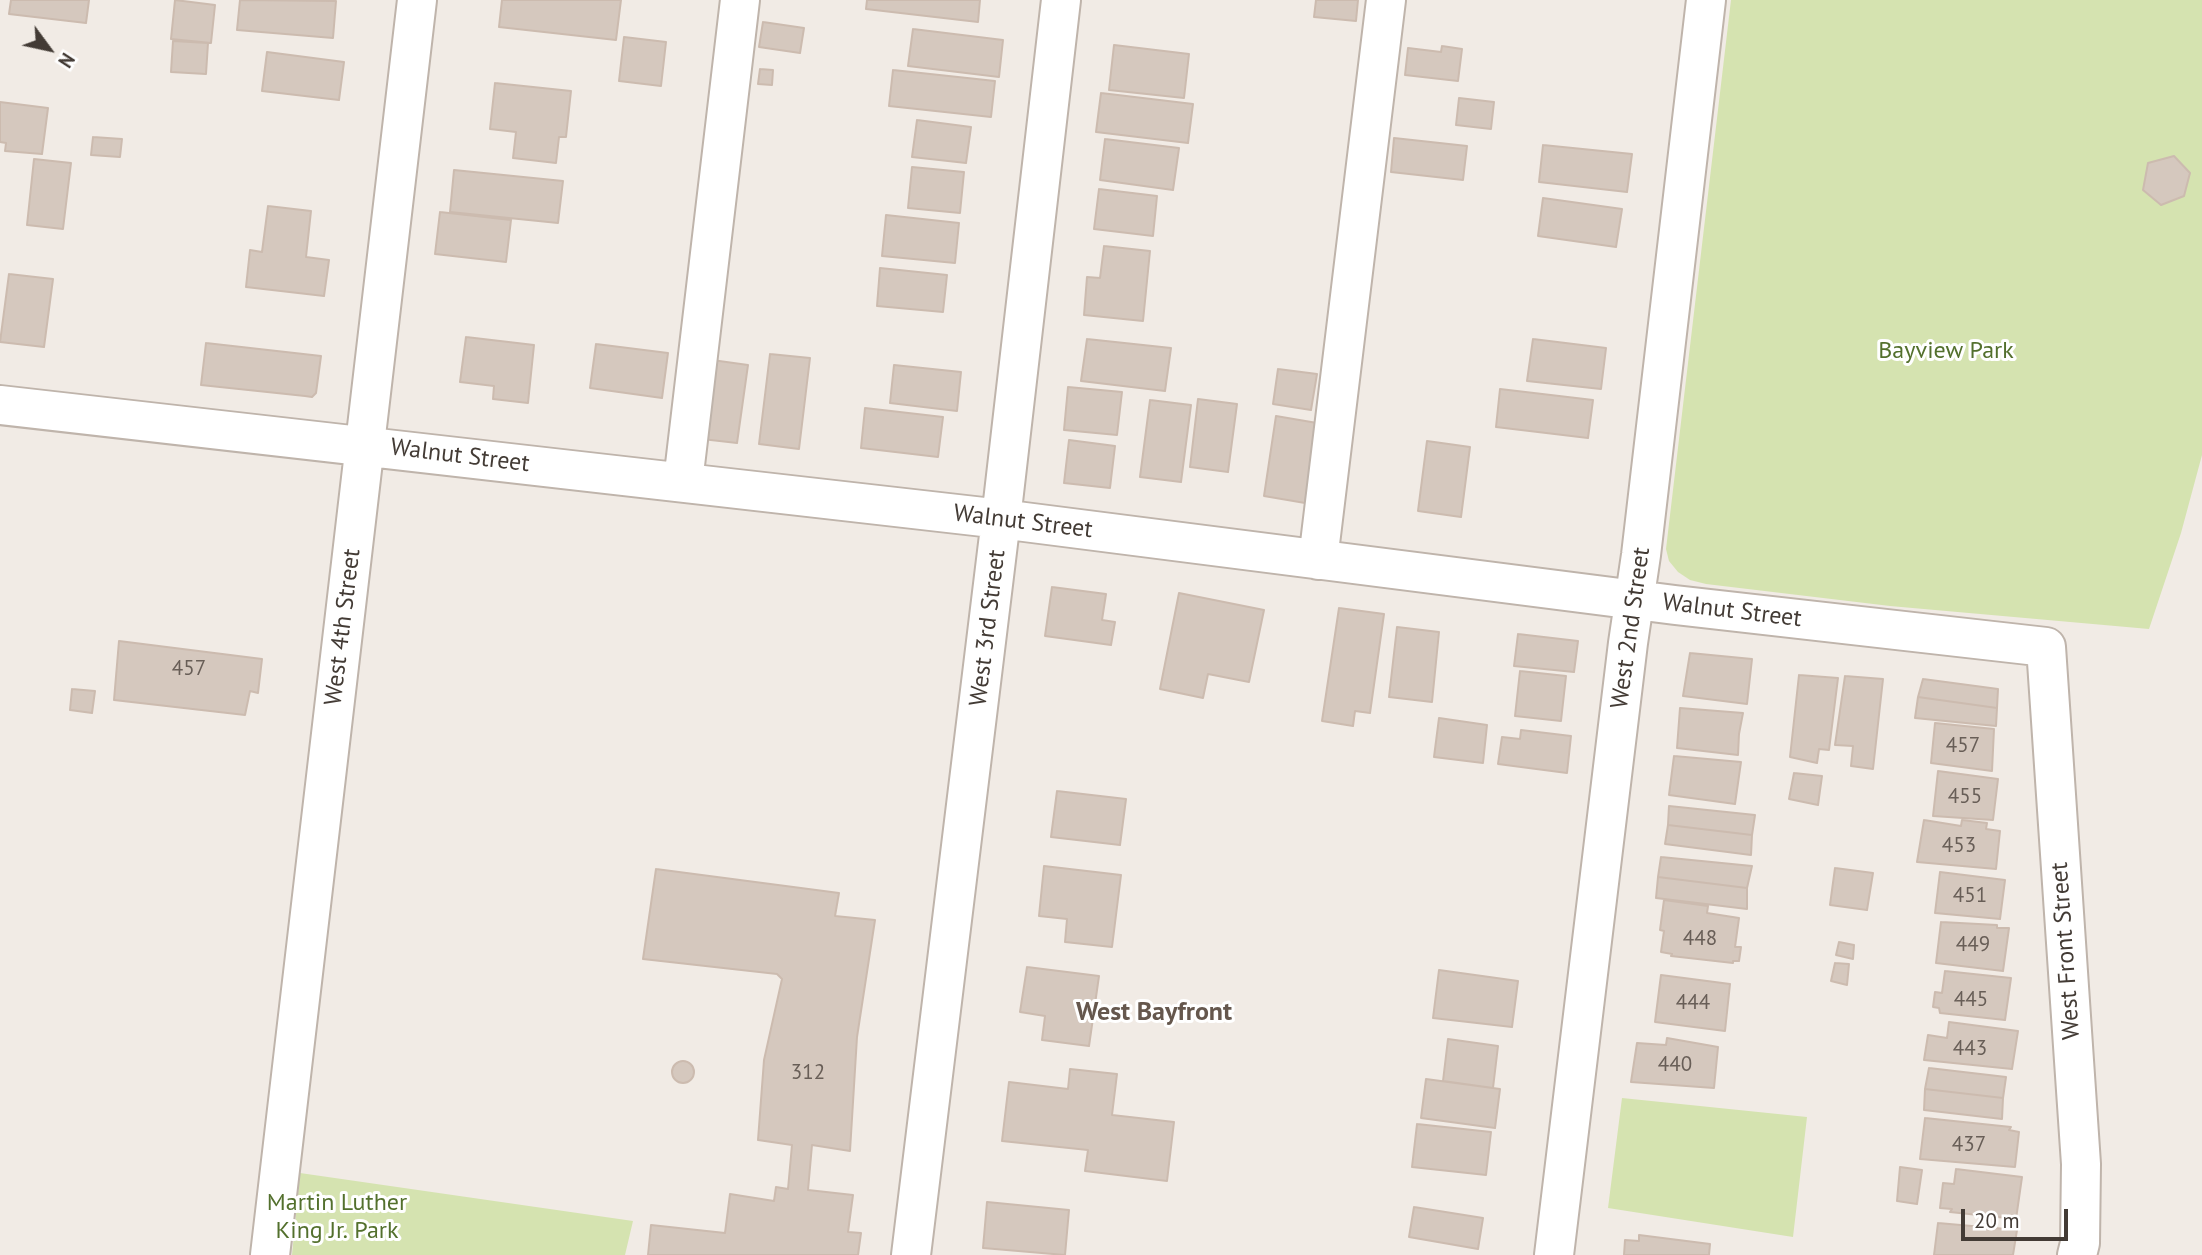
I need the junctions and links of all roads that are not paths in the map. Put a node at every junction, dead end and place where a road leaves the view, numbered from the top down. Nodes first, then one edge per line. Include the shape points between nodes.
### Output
1 (417, 0) edge
2 (740, 0) edge
3 (1061, 0) edge
4 (1386, 0) edge
5 (1706, 0) edge
6 (0, 405) edge
7 (364, 445) junction
8 (683, 482) junction
9 (1001, 519) junction
10 (1318, 559) junction
11 (1634, 599) junction
12 (2046, 647) joint
13 (270, 1255) edge
14 (911, 1255) edge
15 (1554, 1255) edge
16 (2077, 1255) edge

1 - 7 street, West 4th Street
2 - 8 street
3 - 9 street, West 3rd Street
4 - 10 street
5 - 11 street, West 2nd Street
6 - 7 street, Walnut Street
7 - 8 street, Walnut Street
7 - 13 street, West 4th Street
8 - 9 street, Walnut Street
9 - 10 street, Walnut Street
9 - 14 street, West 3rd Street
10 - 11 street, Walnut Street
11 - 12 street, Walnut Street
11 - 15 street, West 2nd Street
12 - 16 street, West Front Street via 2081,1164

